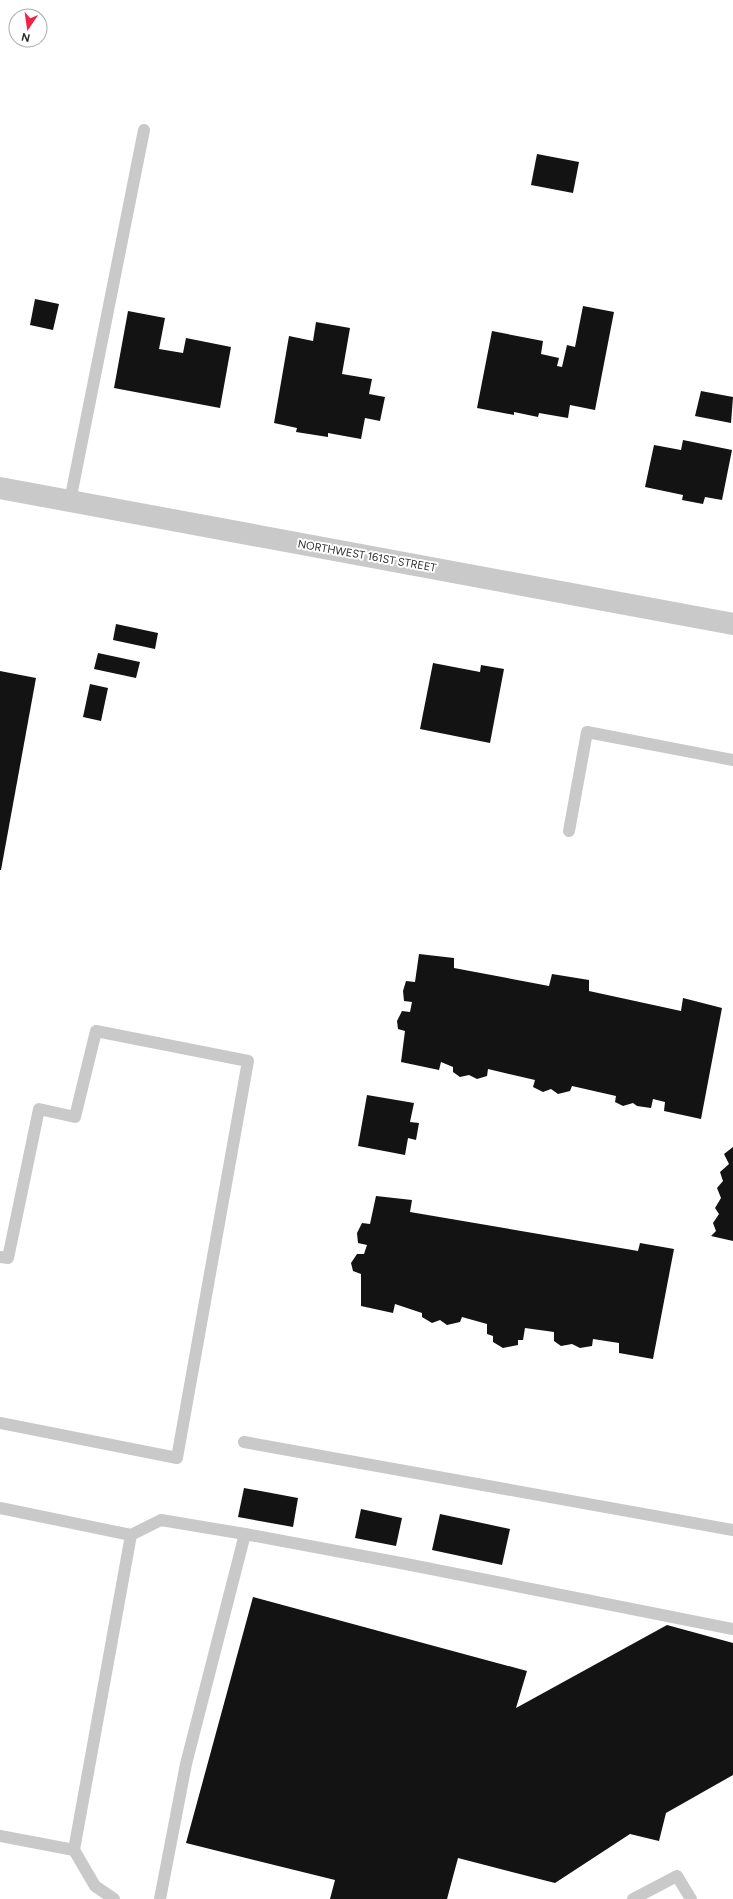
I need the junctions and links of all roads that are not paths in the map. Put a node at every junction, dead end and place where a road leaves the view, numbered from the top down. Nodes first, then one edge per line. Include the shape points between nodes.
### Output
1 (144, 130) dead end
2 (0, 488) edge
3 (70, 501) junction
4 (733, 624) edge
5 (733, 760) edge
6 (569, 831) dead end
7 (0, 1257) edge
8 (0, 1423) edge
9 (244, 1442) dead end
10 (0, 1508) edge
11 (733, 1530) edge
12 (245, 1534) junction
13 (130, 1535) junction
14 (733, 1629) edge
15 (0, 1836) edge
16 (74, 1850) junction
17 (114, 1899) edge
18 (160, 1899) edge
19 (633, 1899) edge
20 (691, 1899) edge

1 - 3 lane
2 - 3 street, NORTHWEST 161ST STREET
3 - 4 street, NORTHWEST 161ST STREET
5 - 6 lane via 587,732
7 - 8 lane via 8,1258 39,1109 75,1117 96,1031 248,1061 177,1458
9 - 11 lane
10 - 13 lane
12 - 13 lane via 161,1520
12 - 14 lane
12 - 18 lane via 186,1764
13 - 16 lane
15 - 16 lane
16 - 17 lane via 95,1886
19 - 20 lane via 677,1876

